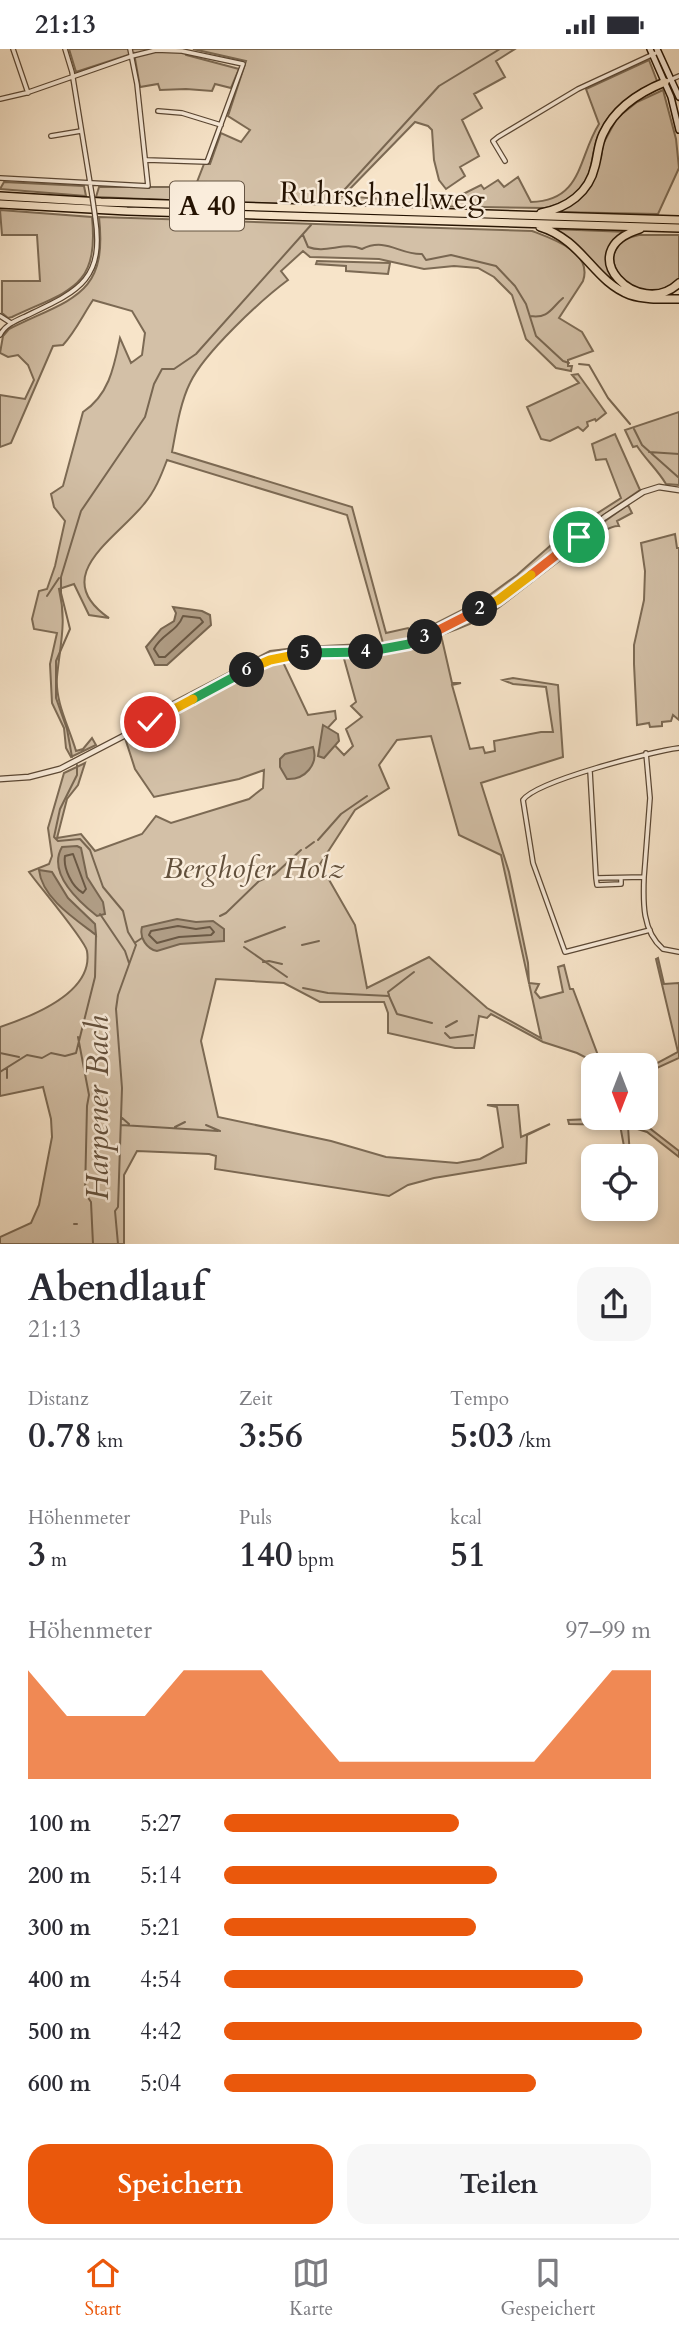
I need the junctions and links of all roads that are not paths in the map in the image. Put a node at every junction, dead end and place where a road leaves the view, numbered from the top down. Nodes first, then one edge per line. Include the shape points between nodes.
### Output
1 (13, 49) edge
2 (65, 49) edge
3 (130, 49) edge
4 (185, 50) edge
5 (654, 51) edge
6 (132, 56) junction
7 (679, 76) edge
8 (73, 77) junction
9 (673, 83) edge
10 (28, 93) junction
11 (679, 97) edge
12 (0, 99) edge
13 (158, 111) dead end
14 (221, 125) junction
15 (679, 130) edge
16 (81, 131) junction
17 (51, 136) dead end
18 (147, 160) junction
19 (505, 161) dead end
20 (0, 178) edge
21 (90, 184) junction
22 (0, 196) edge
23 (0, 204) edge
24 (515, 219) junction
25 (679, 220) edge
26 (657, 227) junction
27 (679, 228) edge
28 (679, 283) edge
29 (660, 293) junction
30 (679, 293) edge
31 (679, 299) edge
32 (0, 316) edge
33 (12, 323) junction
34 (0, 335) edge
35 (679, 489) edge
36 (679, 748) edge
37 (646, 753) junction
38 (590, 771) junction
39 (0, 779) edge
40 (644, 877) junction
41 (650, 930) junction
42 (679, 952) edge

1 - 10 street
2 - 8 street
3 - 6 street
4 - 6 street
4 - 14 street via 243,64
5 - 9 main road
5 - 19 street via 498,137 493,141
6 - 8 street
6 - 18 street
7 - 9 street
8 - 10 street
8 - 16 street
9 - 11 main road
9 - 15 main road
9 - 24 highway via 639,95 610,121 590,182 575,199 553,211
10 - 12 street
13 - 14 street
14 - 18 street via 207,162
16 - 17 street
16 - 21 street
18 - 21 street via 148,186
20 - 21 street
21 - 33 street, bridge via 97,259 88,278 71,294
22 - 24 highway, Ruhrschnellweg / A 40
23 - 24 highway, Ruhrschnellweg / A 40
24 - 25 highway, Ruhrschnellweg / A 40
24 - 26 highway, Ruhrschnellweg / A 40
24 - 31 highway via 564,237 624,292
26 - 27 highway, Ruhrschnellweg / A 40
26 - 29 highway via 624,237 611,250 609,260 614,276 624,286
28 - 29 highway
29 - 30 highway
32 - 33 street
33 - 34 street
35 - 39 street via 659,487 643,492 498,600 418,640 368,652 311,652 270,660 60,769
36 - 37 street
37 - 38 street
37 - 40 street via 650,798
38 - 40 street via 596,879
38 - 41 street via 525,796 523,804 533,863 565,952
40 - 41 street via 643,904
41 - 42 street via 663,949

